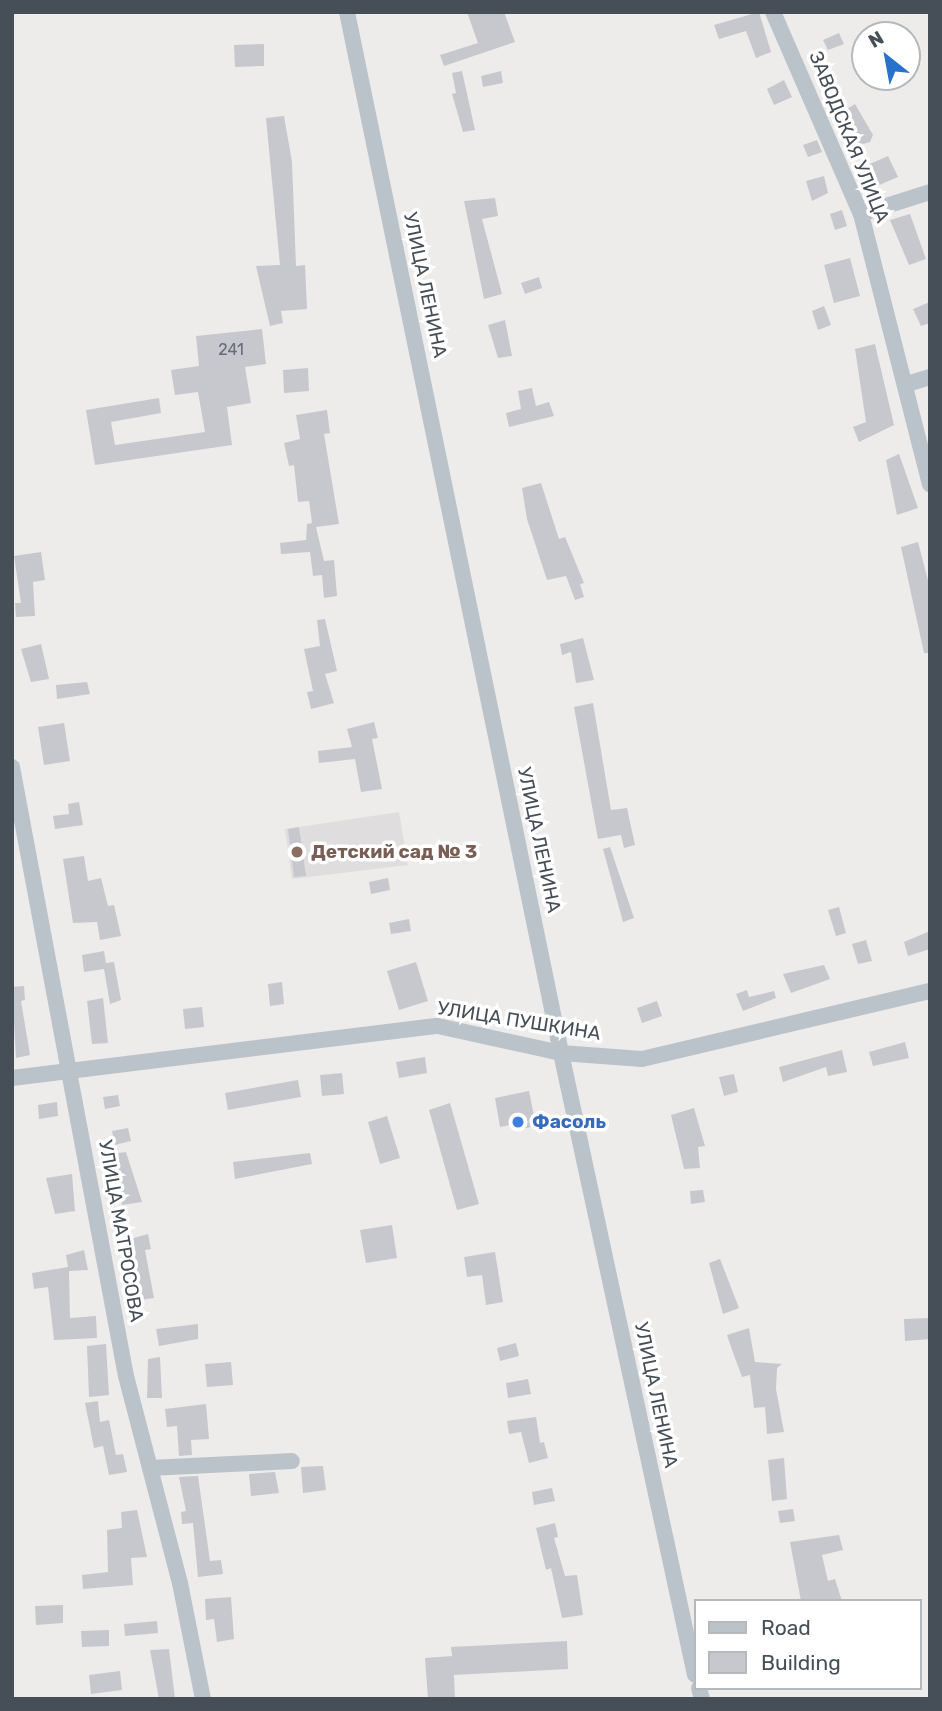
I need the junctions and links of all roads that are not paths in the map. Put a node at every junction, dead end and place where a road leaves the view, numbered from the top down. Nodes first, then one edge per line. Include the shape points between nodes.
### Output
1 (347, 12) edge
2 (774, 12) edge
3 (930, 192) edge
4 (861, 214) junction
5 (930, 377) edge
6 (907, 384) junction
7 (930, 484) edge
8 (12, 767) edge
9 (930, 991) edge
10 (561, 1053) junction
11 (71, 1070) junction
12 (12, 1078) edge
13 (292, 1461) dead end
14 (150, 1468) junction
15 (694, 1670) edge
16 (202, 1699) edge

1 - 10 street, УЛИЦА ЛЕНИНА
2 - 4 street, ЗАВОДСКАЯ УЛИЦА
3 - 4 street
4 - 6 street, ЗАВОДСКАЯ УЛИЦА
5 - 6 street
6 - 7 street, ЗАВОДСКАЯ УЛИЦА
8 - 11 street, УЛИЦА МАТРОСОВА
9 - 10 street, УЛИЦА ПУШКИНА via 642,1059
10 - 11 street, УЛИЦА ПУШКИНА via 438,1026
10 - 15 street, УЛИЦА ЛЕНИНА
11 - 12 street, УЛИЦА ПУШКИНА
11 - 14 street, УЛИЦА МАТРОСОВА via 126,1376
13 - 14 street
14 - 16 street, УЛИЦА МАТРОСОВА via 180,1583

